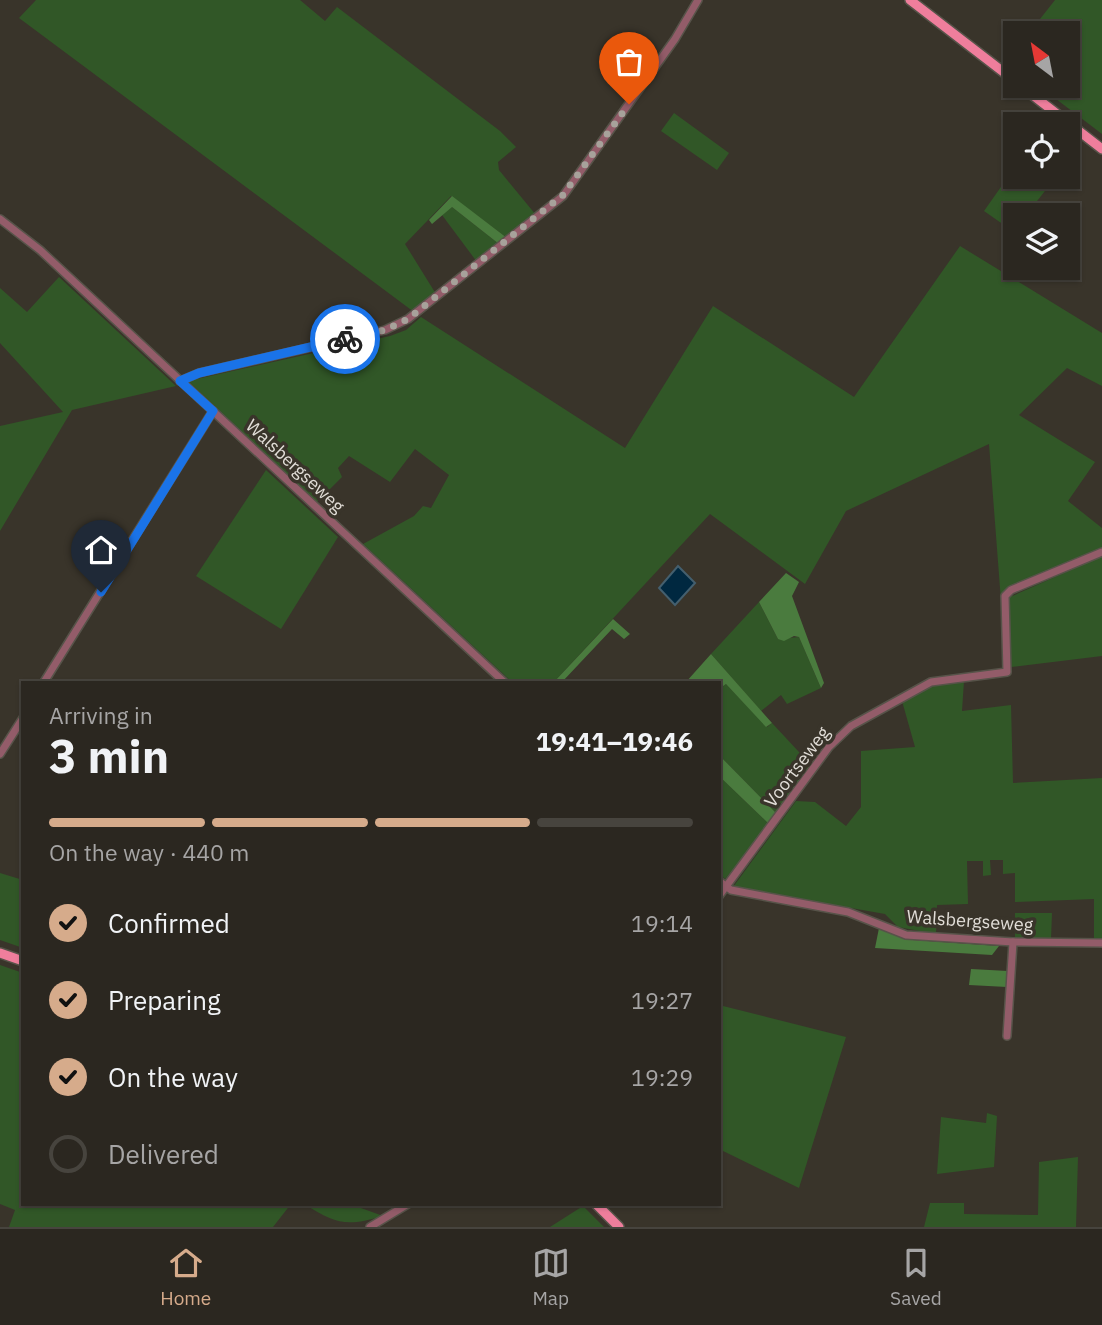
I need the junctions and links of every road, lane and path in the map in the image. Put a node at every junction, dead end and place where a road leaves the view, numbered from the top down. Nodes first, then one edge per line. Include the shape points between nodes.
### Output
1 (698, 0) edge
2 (910, 0) edge
3 (1003, 72) edge
4 (1036, 98) edge
5 (1102, 149) edge
6 (0, 219) edge
7 (180, 381) junction
8 (213, 411) junction
9 (1102, 552) edge
10 (45, 681) edge
11 (503, 681) edge
12 (21, 721) edge
13 (0, 754) edge
14 (721, 883) edge
15 (726, 887) junction
16 (721, 893) edge
17 (1013, 942) junction
18 (1102, 943) edge
19 (0, 953) edge
20 (21, 960) edge
21 (1007, 1036) dead end
22 (405, 1206) edge
23 (598, 1206) edge
24 (370, 1227) edge
25 (619, 1227) edge

1 - 7 street via 563,195 408,319 385,330
2 - 3 main road
4 - 5 main road
6 - 7 street, Walsbergseweg via 40,250
7 - 8 street, Walsbergseweg
8 - 10 street
8 - 11 street, Walsbergseweg
9 - 15 street, Voortseweg via 1005,596 1007,672 931,682 851,726 829,747
12 - 13 street
14 - 15 street, Walsbergseweg
15 - 16 street, Voortseweg
15 - 17 street, Walsbergseweg via 848,912 906,935
17 - 18 street, Walsbergseweg
17 - 21 street
19 - 20 main road
22 - 24 street
23 - 25 main road

